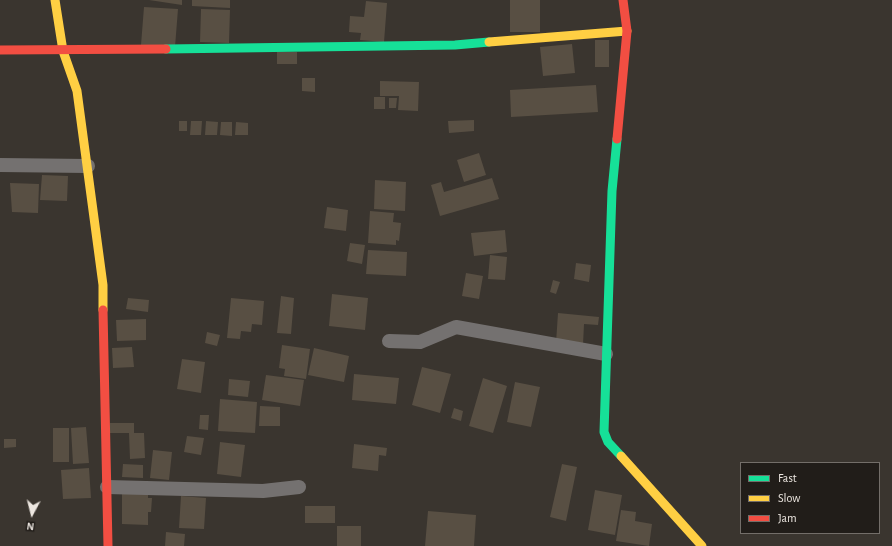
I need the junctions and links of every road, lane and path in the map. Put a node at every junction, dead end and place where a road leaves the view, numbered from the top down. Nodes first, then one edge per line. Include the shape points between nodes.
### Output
1 (55, 0) edge
2 (623, 0) edge
3 (627, 31) junction
4 (0, 50) edge
5 (63, 51) junction
6 (0, 165) edge
7 (88, 166) junction
8 (389, 341) dead end
9 (606, 354) junction
10 (107, 487) junction
11 (299, 487) dead end
12 (108, 546) edge
13 (702, 546) edge

1 - 5 street
2 - 3 street
3 - 5 street via 455,45
3 - 9 street via 612,191
4 - 5 street
5 - 7 street via 77,91
6 - 7 street
7 - 10 street via 103,285
8 - 9 street via 420,342 456,327
9 - 13 street via 603,420 608,442
10 - 11 street via 263,491
10 - 12 street

